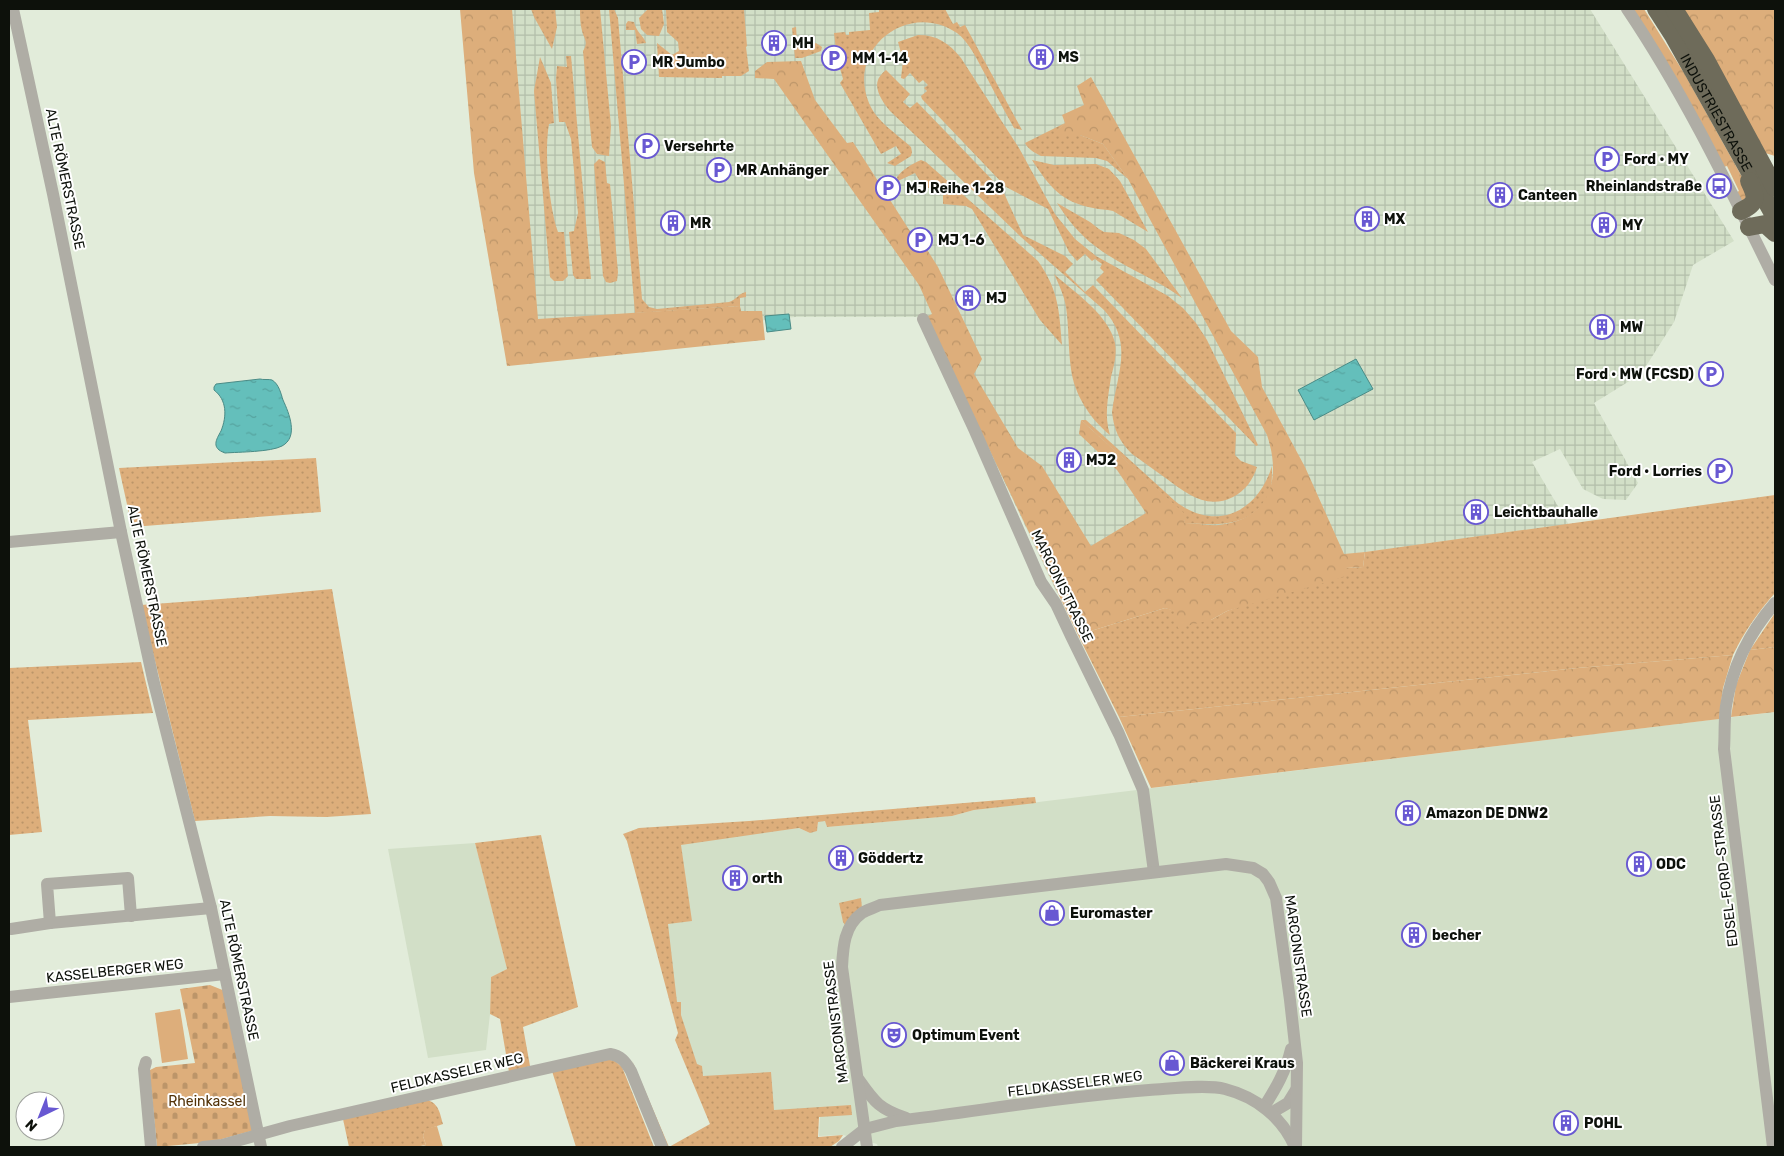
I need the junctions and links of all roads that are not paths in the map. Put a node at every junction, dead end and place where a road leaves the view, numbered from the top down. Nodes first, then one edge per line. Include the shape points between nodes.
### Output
1 (13, 9) edge
2 (1627, 9) edge
3 (1656, 9) edge
4 (1674, 9) edge
5 (1729, 135) junction
6 (1775, 188) edge
7 (1741, 211) junction
8 (1775, 217) edge
9 (1749, 227) junction
10 (1775, 233) edge
11 (1775, 280) edge
12 (923, 319) dead end
13 (121, 532) junction
14 (9, 542) edge
15 (1775, 603) edge
16 (1154, 872) junction
17 (211, 908) junction
18 (131, 916) junction
19 (50, 923) junction
20 (11, 929) dead end
21 (225, 974) junction
22 (9, 997) edge
23 (1294, 1036) junction
24 (146, 1062) dead end
25 (857, 1077) junction
26 (1296, 1090) junction
27 (1268, 1110) junction
28 (909, 1119) junction
29 (865, 1129) junction
30 (260, 1141) edge
31 (152, 1147) edge
32 (203, 1147) edge
33 (662, 1147) edge
34 (842, 1147) edge
35 (868, 1147) edge
36 (1295, 1147) edge
37 (1773, 1147) edge

1 - 13 street, ALTE RÖMERSTRASSE
2 - 7 street via 1695,119
3 - 5 highway, INDUSTRIESTRASSE
4 - 6 highway, INDUSTRIESTRASSE via 1706,60
5 - 7 highway via 1754,193 1755,200 1751,206
5 - 8 highway, INDUSTRIESTRASSE
7 - 9 street
9 - 10 highway via 1765,224
9 - 11 street
12 - 16 street, MARCONISTRASSE via 1041,582 1064,619 1119,734 1142,790
13 - 14 street
13 - 17 street, ALTE RÖMERSTRASSE via 153,679
15 - 37 street, EDSEL-FORD-STRASSE via 1748,641 1733,673 1726,707 1724,749
16 - 23 street, MARCONISTRASSE via 1226,864 1242,865 1263,874 1276,898
16 - 25 street, MARCONISTRASSE via 880,905 862,913 850,926 843,944 842,967
17 - 18 street
17 - 21 street, ALTE RÖMERSTRASSE
18 - 19 street
18 - 19 street via 128,878 47,884
19 - 20 street
21 - 22 street, KASSELBERGER WEG
21 - 30 street, ALTE RÖMERSTRASSE
23 - 26 street, MARCONISTRASSE
23 - 27 street, MARCONISTRASSE via 1287,1066
24 - 31 street
25 - 28 street via 877,1104
25 - 29 street, MARCONISTRASSE
26 - 27 street via 1288,1103
26 - 36 street, MARCONISTRASSE
27 - 28 street, FELDKASSELER WEG via 1222,1088 1180,1088
27 - 36 street, FELDKASSELER WEG via 1280,1122
28 - 29 street, FELDKASSELER WEG
29 - 34 street, FELDKASSELER WEG
29 - 35 street, MARCONISTRASSE
30 - 32 street, FELDKASSELER WEG
30 - 33 street, FELDKASSELER WEG via 306,1122 610,1054 620,1056 632,1071

